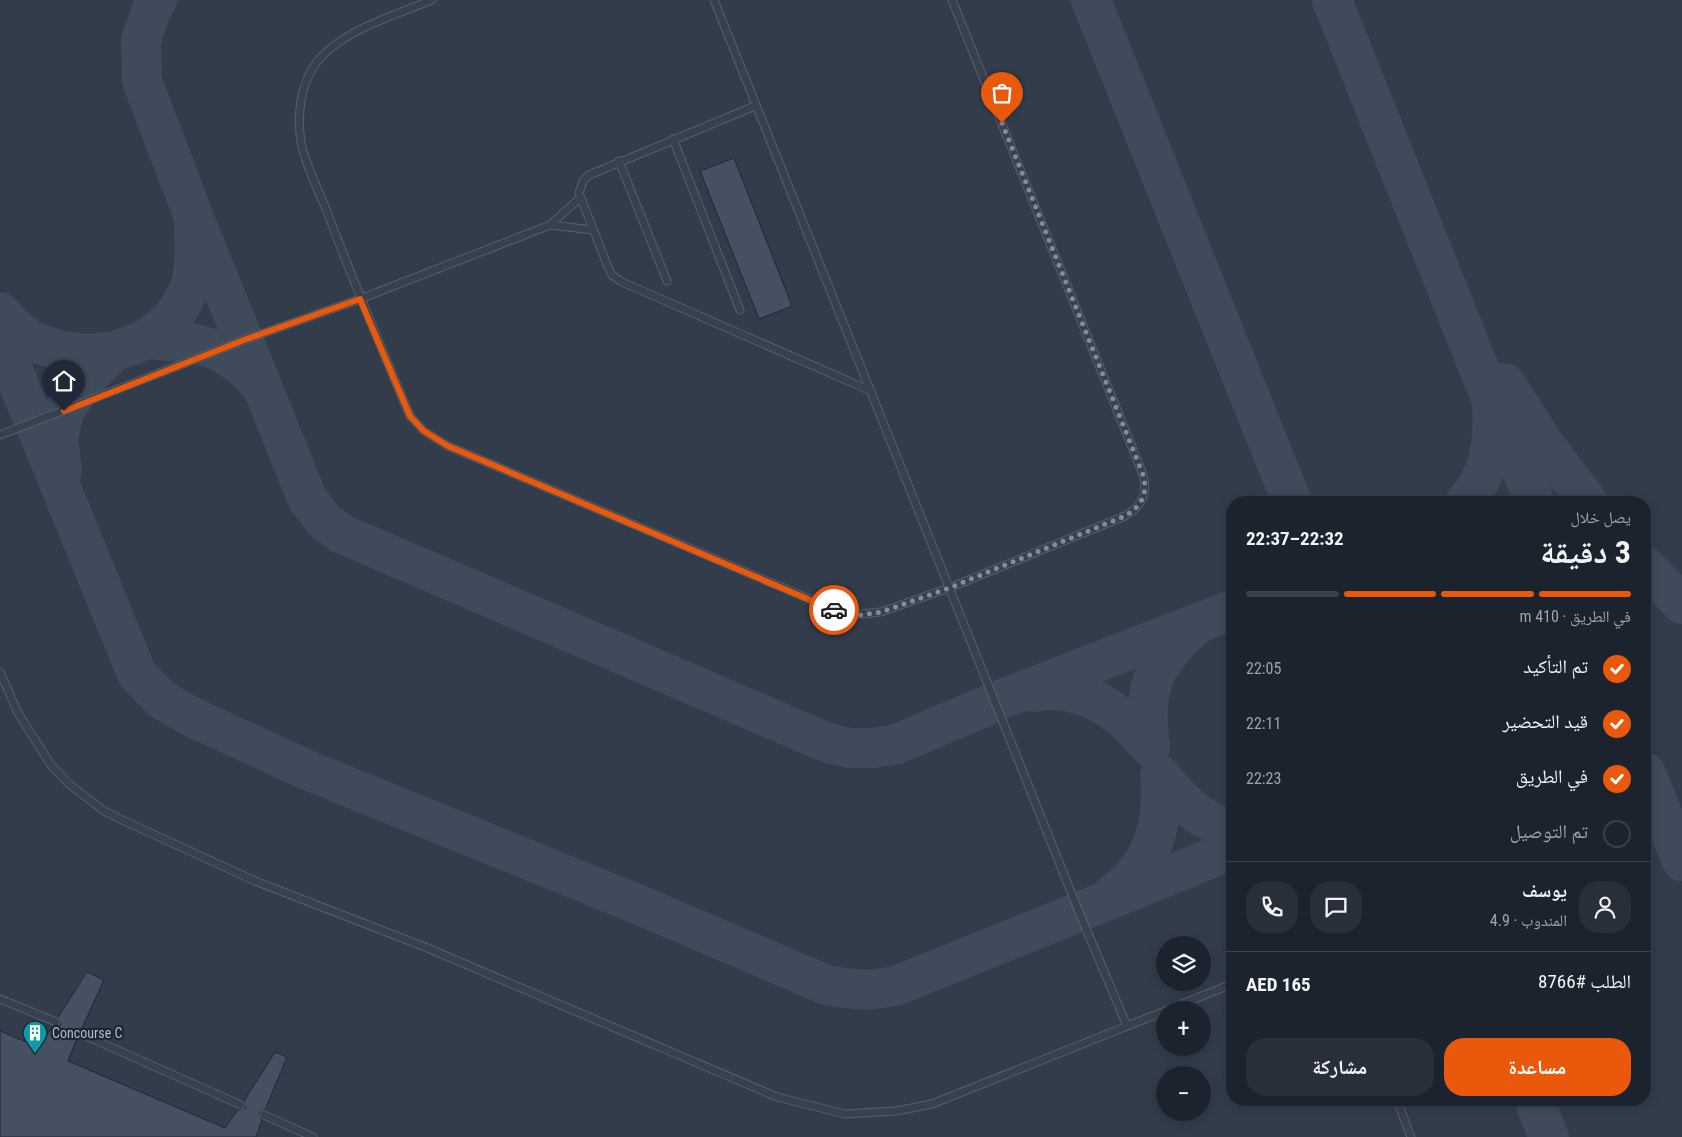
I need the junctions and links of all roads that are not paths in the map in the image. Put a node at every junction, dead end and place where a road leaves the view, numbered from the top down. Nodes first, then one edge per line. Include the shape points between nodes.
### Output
1 (432, 0) edge
2 (714, 0) edge
3 (952, 0) edge
4 (755, 106) junction
5 (674, 139) junction
6 (619, 162) junction
7 (580, 198) junction
8 (550, 225) junction
9 (593, 230) junction
10 (667, 281) dead end
11 (360, 299) junction
12 (740, 310) dead end
13 (871, 391) junction
14 (0, 435) edge
15 (949, 588) junction
16 (0, 672) edge
17 (1226, 986) edge
18 (0, 998) edge
19 (1189, 1001) edge
20 (1156, 1014) edge
21 (56, 1022) dead end
22 (1127, 1026) junction
23 (79, 1033) dead end
24 (241, 1105) dead end
25 (1398, 1106) edge
26 (264, 1115) dead end
27 (313, 1137) edge
28 (1411, 1137) edge

1 - 11 lane via 381,20 337,44 317,61 301,98 301,143
2 - 4 lane
3 - 15 lane via 1142,472 1146,489 1139,506 1125,516
4 - 5 lane
4 - 13 lane
5 - 6 lane
5 - 12 lane
6 - 7 lane via 589,175 579,188
6 - 10 lane
7 - 8 lane
7 - 9 lane
8 - 9 lane
8 - 11 lane
9 - 13 lane via 612,275 622,282
11 - 14 lane via 244,340
11 - 15 lane via 410,416 424,431 448,446 840,612 871,614
13 - 15 lane
15 - 22 lane
16 - 22 lane via 18,713 41,752 64,780 104,811 255,881 424,947 777,1097 845,1114 918,1107
17 - 19 lane
18 - 21 lane
20 - 22 lane
23 - 24 lane
25 - 28 lane
26 - 27 lane

